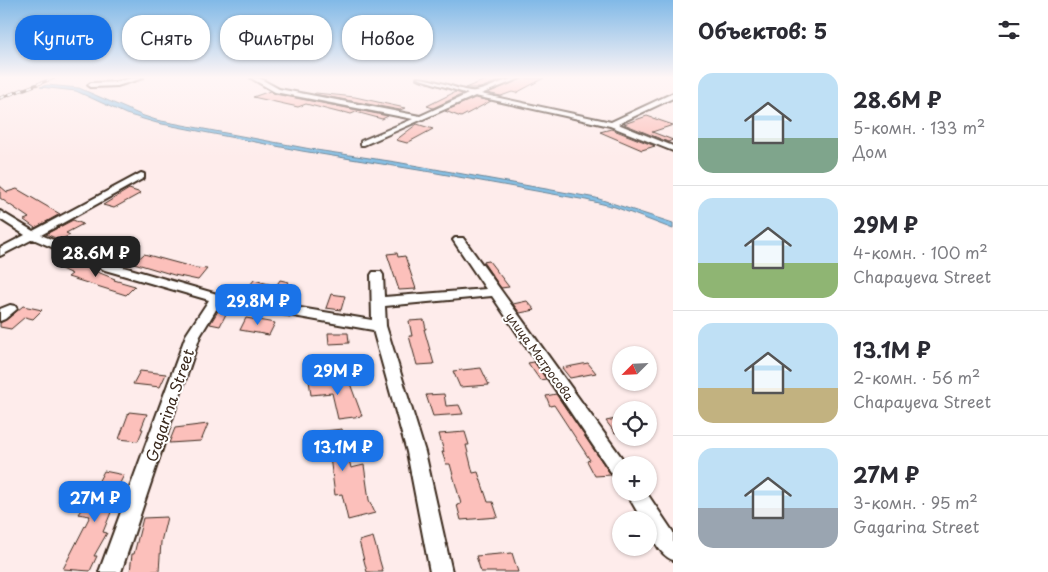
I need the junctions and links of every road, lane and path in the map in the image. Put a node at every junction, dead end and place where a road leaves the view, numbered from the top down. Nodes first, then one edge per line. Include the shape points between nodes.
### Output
1 (359, 105) edge
2 (451, 105) edge
3 (523, 105) edge
4 (653, 105) edge
5 (422, 118) junction
6 (612, 124) junction
7 (364, 143) dead end
8 (673, 148) edge
9 (141, 176) dead end
10 (0, 214) edge
11 (32, 235) junction
12 (458, 240) dead end
13 (0, 253) edge
14 (376, 274) dead end
15 (494, 292) junction
16 (217, 298) junction
17 (377, 302) junction
18 (379, 326) junction
19 (612, 459) edge
20 (641, 501) edge
21 (673, 550) edge
22 (110, 572) edge
23 (441, 572) edge

1 - 5 street
2 - 5 street
3 - 6 street
4 - 6 street
5 - 7 street
6 - 8 street
9 - 11 street
10 - 11 street
11 - 13 street
11 - 16 street via 109,267
12 - 15 street, улица Матросова
14 - 17 street
15 - 17 street
15 - 19 street, улица Матросова
16 - 18 street
16 - 22 street, Gagarina Street via 193,335
17 - 18 street
18 - 23 street via 416,452
20 - 21 street

